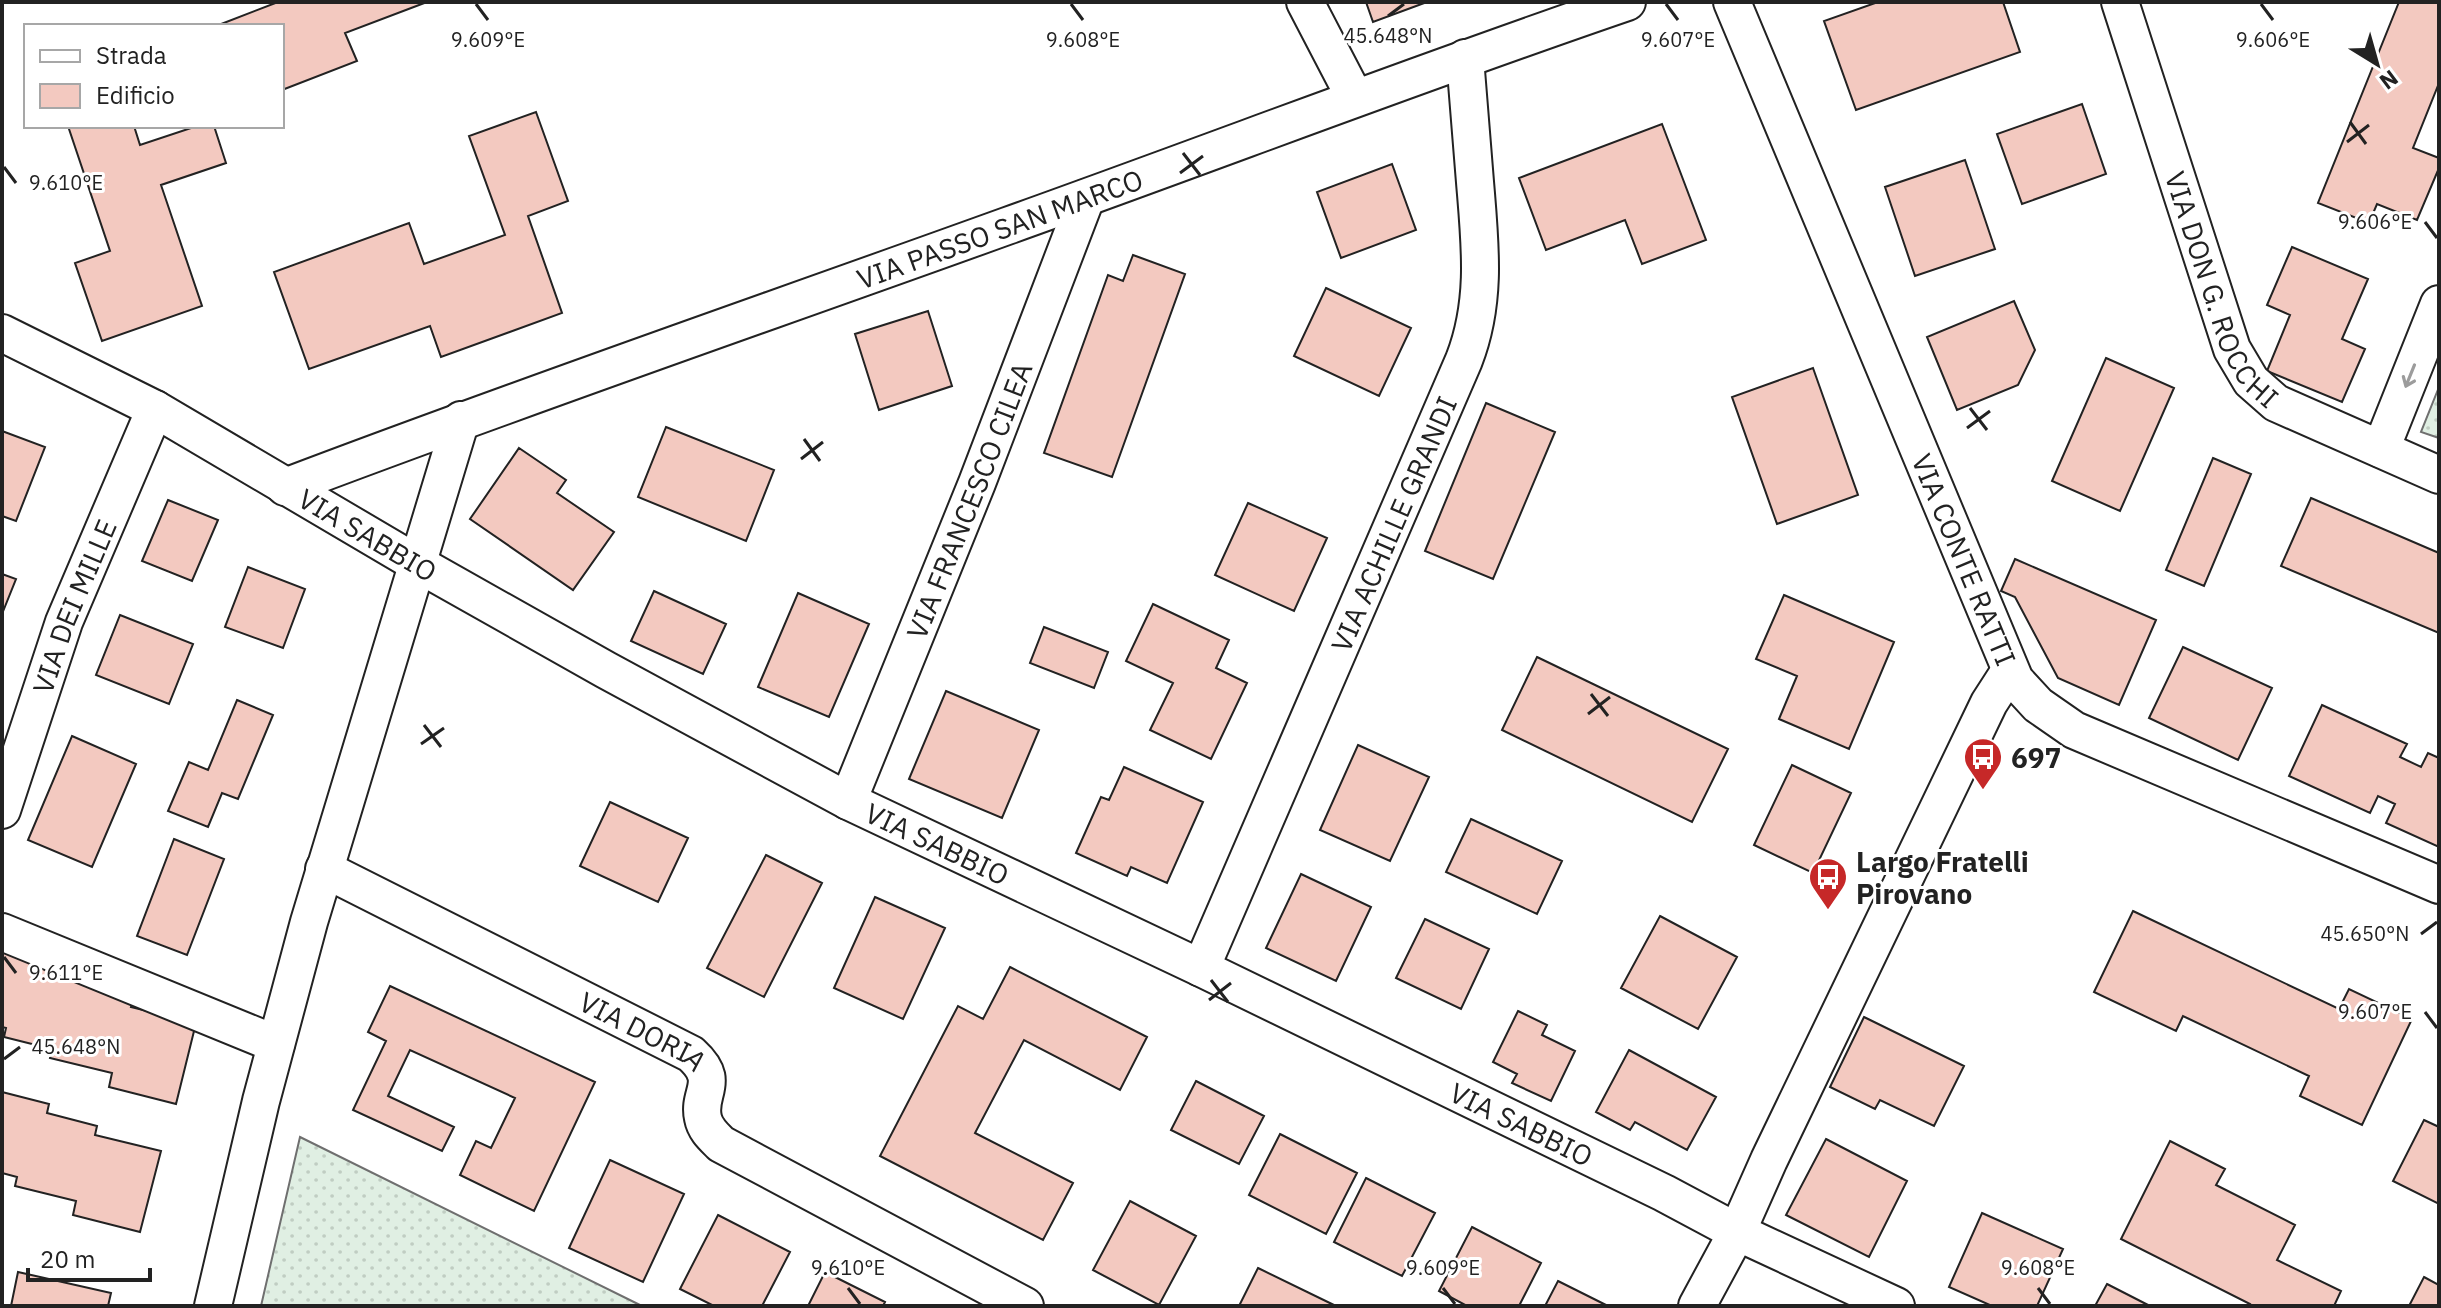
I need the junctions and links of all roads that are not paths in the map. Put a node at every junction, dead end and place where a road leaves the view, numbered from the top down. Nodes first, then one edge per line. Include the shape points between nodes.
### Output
1 (1305, 2) edge
2 (1627, 2) edge
3 (1732, 2) edge
4 (2120, 2) edge
5 (1465, 58) junction
6 (1355, 98) junction
7 (1086, 198) junction
8 (2439, 304) edge
9 (2, 333) edge
10 (155, 409) junction
11 (461, 420) junction
12 (2381, 449) junction
13 (2439, 475) edge
14 (285, 487) junction
15 (418, 564) junction
16 (2009, 672) junction
17 (848, 801) junction
18 (2, 810) edge
19 (324, 869) junction
20 (2439, 885) edge
21 (2, 932) edge
22 (1201, 968) junction
23 (276, 1044) junction
24 (1737, 1232) junction
25 (213, 1306) edge
26 (1025, 1306) edge
27 (1697, 1306) edge
28 (1896, 1306) edge

1 - 6 street
2 - 5 street, VIA PASSO SAN MARCO
3 - 16 street, VIA CONTE RATTI
4 - 12 street, VIA DON G. ROCCHI via 2232,349 2244,372 2276,403
5 - 6 street, VIA PASSO SAN MARCO
5 - 22 street, VIA ACHILLE GRANDI via 1481,257 1473,334
6 - 7 street, VIA PASSO SAN MARCO
7 - 11 street, VIA PASSO SAN MARCO
7 - 17 street, VIA FRANCESCO CILEA
8 -> 12 street
9 - 10 street, VIA SABBIO
10 - 14 street, VIA SABBIO
10 - 18 street, VIA DEI MILLE via 64,622
11 - 14 street, VIA PASSO SAN MARCO
11 - 15 street
12 - 13 street, VIA DON G. ROCCHI
14 - 15 street, VIA SABBIO
15 - 17 street, VIA SABBIO
15 - 19 street
16 - 20 street, VIA CONTE RATTI via 2038,705 2074,730
16 - 24 street via 1953,777
17 - 22 street, VIA SABBIO
19 - 23 street
19 - 26 street, VIA DORIA via 691,1054 707,1079 702,1107 706,1127 721,1144
21 - 23 street
22 - 24 street, VIA SABBIO
23 - 25 street
24 - 27 street
24 - 28 street, VIA SABBIO

